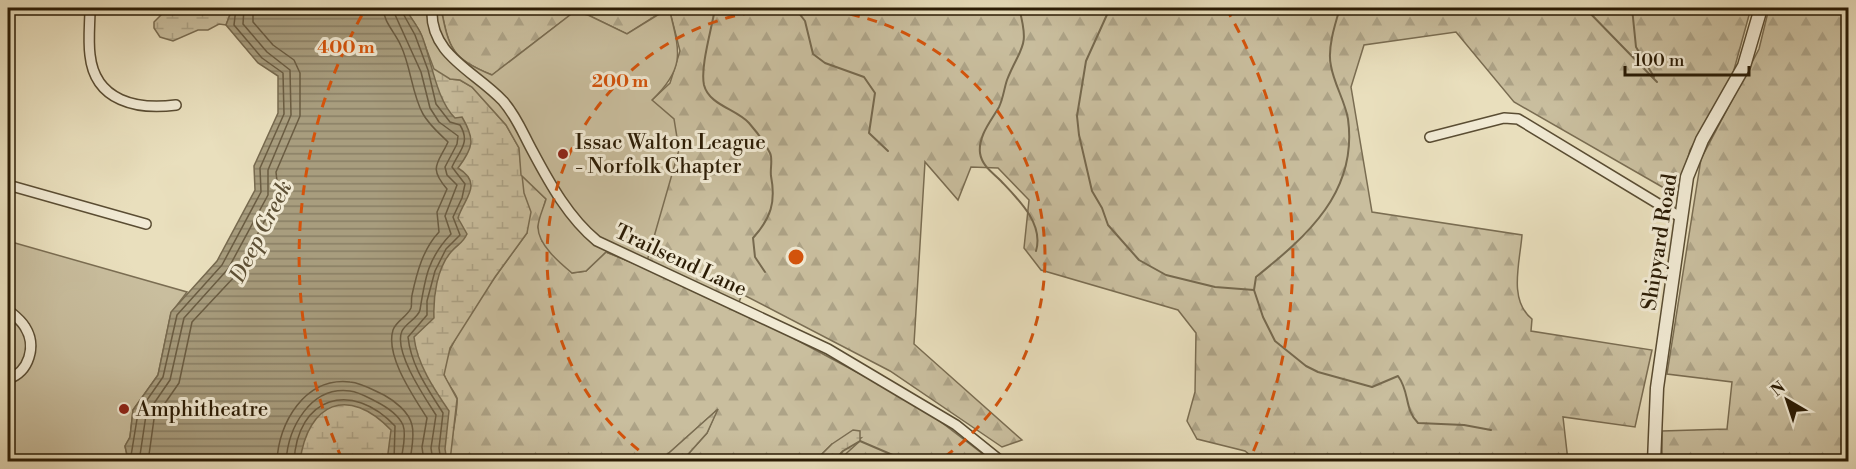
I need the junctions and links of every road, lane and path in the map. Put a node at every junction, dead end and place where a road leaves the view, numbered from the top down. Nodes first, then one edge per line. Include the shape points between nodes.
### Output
1 (90, 8) edge
2 (432, 8) edge
3 (1761, 8) edge
4 (176, 105) dead end
5 (1430, 137) dead end
6 (8, 185) edge
7 (1680, 217) junction
8 (146, 224) dead end
9 (8, 310) edge
10 (8, 378) edge
11 (1002, 462) edge
12 (1654, 462) edge

1 - 4 street via 90,57 101,84 109,93 140,107
2 - 11 street, Trailsend Lane via 434,32 453,61 510,110 572,216 597,240 828,349 956,425
3 - 7 street, Shipyard Road via 1744,66 1694,158
5 - 7 street via 1504,118 1518,119
6 - 8 street
7 - 12 street, Shipyard Road via 1657,388
9 - 10 street via 25,325 30,351 21,374

